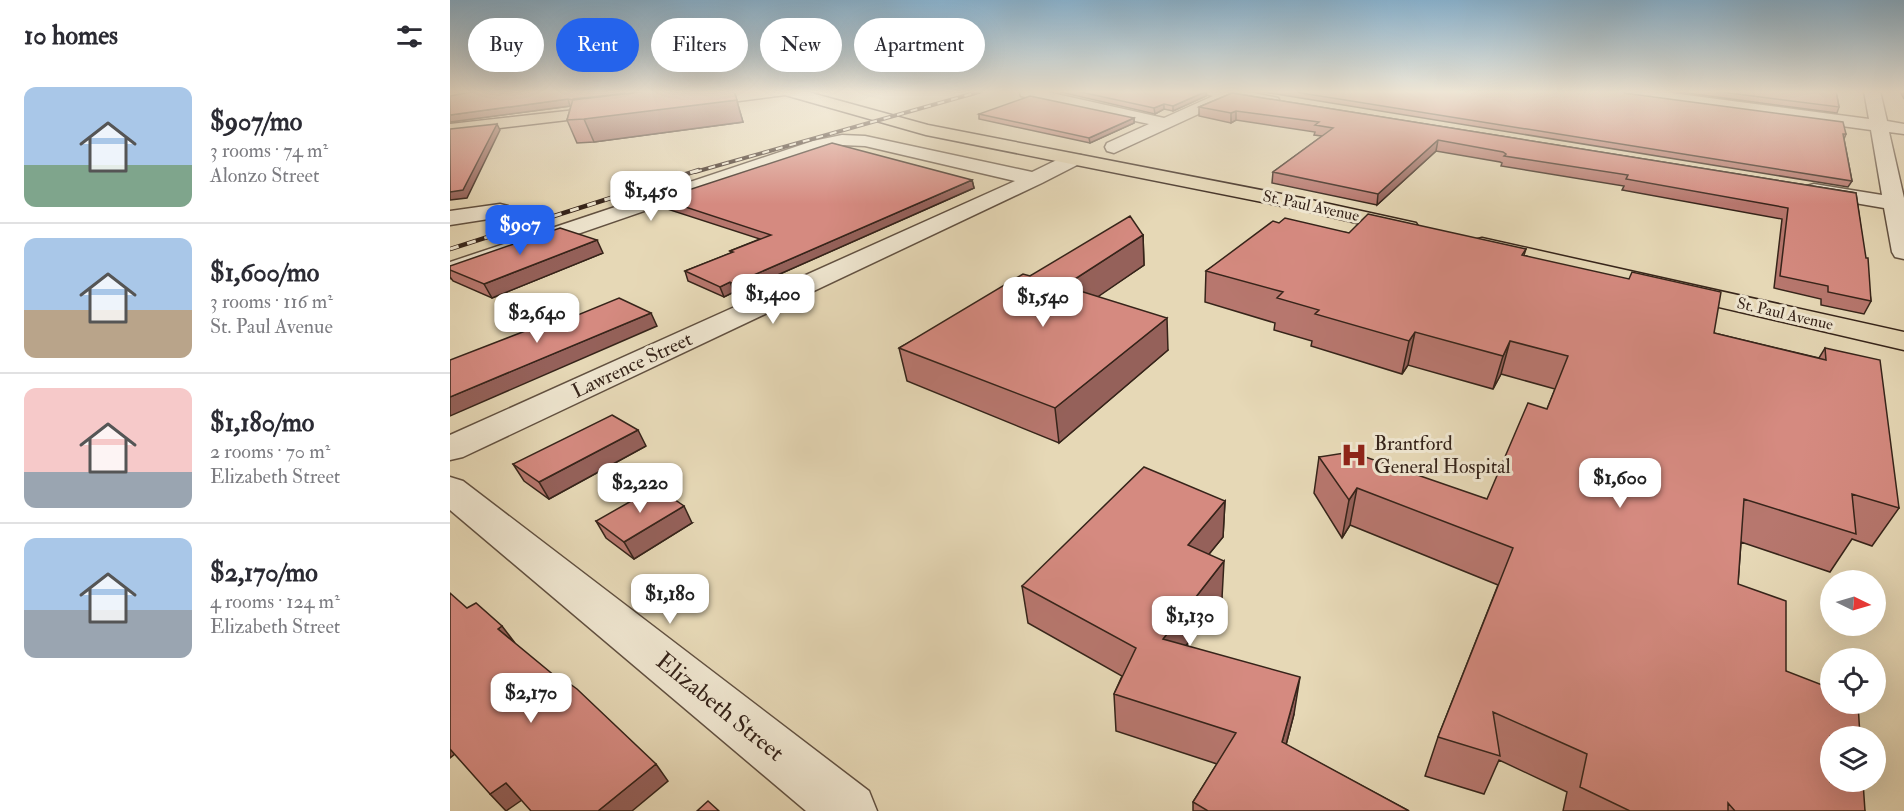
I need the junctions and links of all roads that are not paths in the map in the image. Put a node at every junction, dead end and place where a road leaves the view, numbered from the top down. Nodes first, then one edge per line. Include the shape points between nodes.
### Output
1 (922, 129) edge
2 (1153, 129) edge
3 (1879, 129) edge
4 (1114, 147) dead end
5 (1074, 159) junction
6 (1035, 179) junction
7 (1801, 188) edge
8 (1899, 204) edge
9 (500, 211) dead end
10 (450, 218) edge
11 (1428, 232) edge
12 (1463, 240) edge
13 (1904, 252) edge
14 (450, 270) edge
15 (1904, 341) edge
16 (450, 449) edge
17 (450, 490) edge
18 (849, 811) edge

1 - 5 main road, St. Paul Avenue
2 - 4 street
3 - 8 street
5 - 6 street, Lawrence Street
5 - 11 main road, St. Paul Avenue
6 - 14 street via 865,141 842,140
6 - 16 street, Lawrence Street
7 - 8 street
8 - 13 street
9 - 10 street
12 - 15 main road, St. Paul Avenue
17 - 18 street, Elizabeth Street

